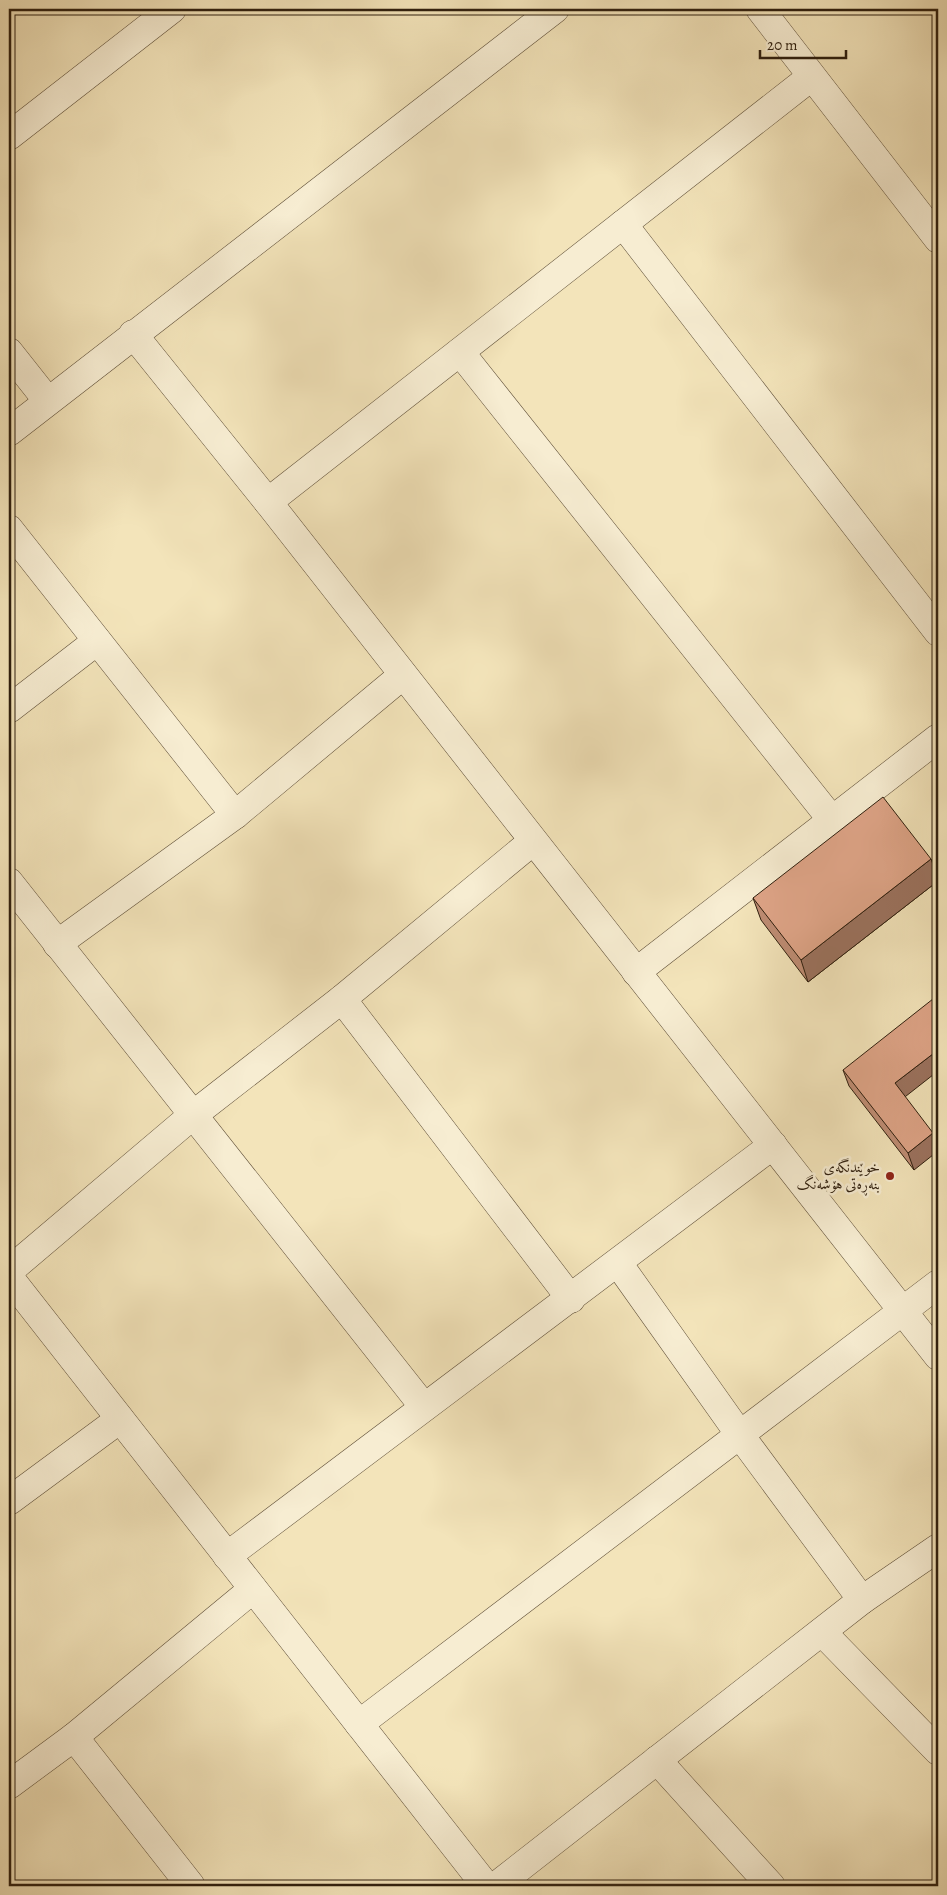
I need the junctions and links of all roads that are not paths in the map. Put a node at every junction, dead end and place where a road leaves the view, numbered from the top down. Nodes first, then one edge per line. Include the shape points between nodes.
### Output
1 (172, 9) edge
2 (555, 9) edge
3 (760, 9) edge
4 (811, 77) junction
5 (9, 136) edge
6 (624, 224) junction
7 (938, 239) edge
8 (133, 334) junction
9 (9, 352) edge
10 (460, 352) junction
11 (47, 400) junction
12 (9, 432) edge
13 (268, 502) junction
14 (9, 529) edge
15 (938, 632) edge
16 (97, 641) junction
17 (402, 675) junction
18 (9, 709) edge
19 (938, 738) edge
20 (235, 815) junction
21 (832, 820) junction
22 (533, 841) junction
23 (9, 882) edge
24 (57, 944) junction
25 (636, 972) junction
26 (342, 998) junction
27 (193, 1115) junction
28 (773, 1145) junction
29 (618, 1263) junction
30 (9, 1271) edge
31 (9, 1277) edge
32 (938, 1284) edge
33 (571, 1299) junction
34 (904, 1312) junction
35 (938, 1356) edge
36 (424, 1406) junction
37 (120, 1419) junction
38 (740, 1435) junction
39 (9, 1501) edge
40 (938, 1548) edge
41 (227, 1556) junction
42 (253, 1589) junction
43 (862, 1600) junction
44 (822, 1632) junction
45 (359, 1724) junction
46 (74, 1737) junction
47 (938, 1751) edge
48 (657, 1760) junction
49 (9, 1785) edge
50 (191, 1886) edge
51 (486, 1886) edge
52 (496, 1886) edge
53 (771, 1886) edge

1 - 5 street
2 - 8 street
3 - 4 street
4 - 6 street
4 - 7 street
6 - 10 street
6 - 15 street
8 - 11 street
8 - 13 street
9 - 11 street
10 - 13 street
10 - 21 street
11 - 12 street
13 - 17 street
14 - 16 street
16 - 18 street
16 - 20 street
17 - 20 street
17 - 22 street
19 - 21 street
20 - 24 street
21 - 25 street
22 - 25 street
22 - 26 street
23 - 24 street
24 - 27 street
25 - 28 street
26 - 27 street
26 - 33 street
27 - 30 street
27 - 36 street
28 - 29 street
28 - 34 street
29 - 33 street
29 - 38 street
31 - 37 street
32 - 34 street
33 - 36 street
34 - 35 street
34 - 38 street
36 - 41 street
37 - 39 street
37 - 41 street
38 - 43 street
38 - 45 street
40 - 43 street
41 - 42 street
42 - 45 street
42 - 46 street
43 - 44 street
44 - 47 street
44 - 48 street
45 - 51 street
46 - 49 street
46 - 50 street
48 - 52 street
48 - 53 street

